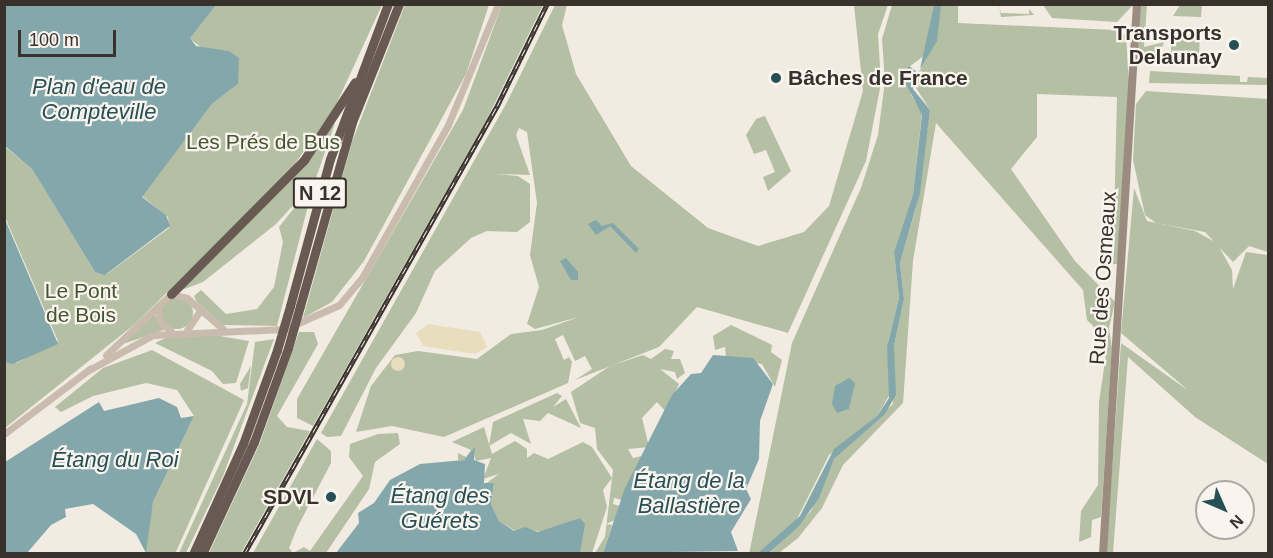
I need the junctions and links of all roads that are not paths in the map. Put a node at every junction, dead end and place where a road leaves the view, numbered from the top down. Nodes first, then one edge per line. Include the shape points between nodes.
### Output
1 (388, 4) edge
2 (399, 4) edge
3 (495, 4) edge
4 (1137, 4) edge
5 (357, 81) junction
6 (171, 294) junction
7 (158, 306) junction
8 (295, 306) junction
9 (199, 312) junction
10 (187, 330) junction
11 (172, 331) junction
12 (229, 331) junction
13 (89, 370) junction
14 (4, 434) edge
15 (193, 554) edge
16 (202, 554) edge
17 (1103, 554) edge

1 - 5 highway, N 12
2 - 8 highway, N 12 via 352,122
3 - 12 street via 481,53 448,125 347,298 326,315 297,326
4 - 17 main road, Rue des Osmeaux
5 - 6 highway via 304,160
5 - 8 highway, N 12
6 - 7 street
6 - 9 street via 187,298
7 - 11 street via 158,320
7 - 13 street
8 - 15 highway, N 12, bridge via 243,444
8 - 16 highway, N 12, bridge via 288,348 252,448
9 - 10 street
9 - 12 street
10 - 11 street
10 - 12 street
11 - 13 street via 136,341
13 - 14 street

